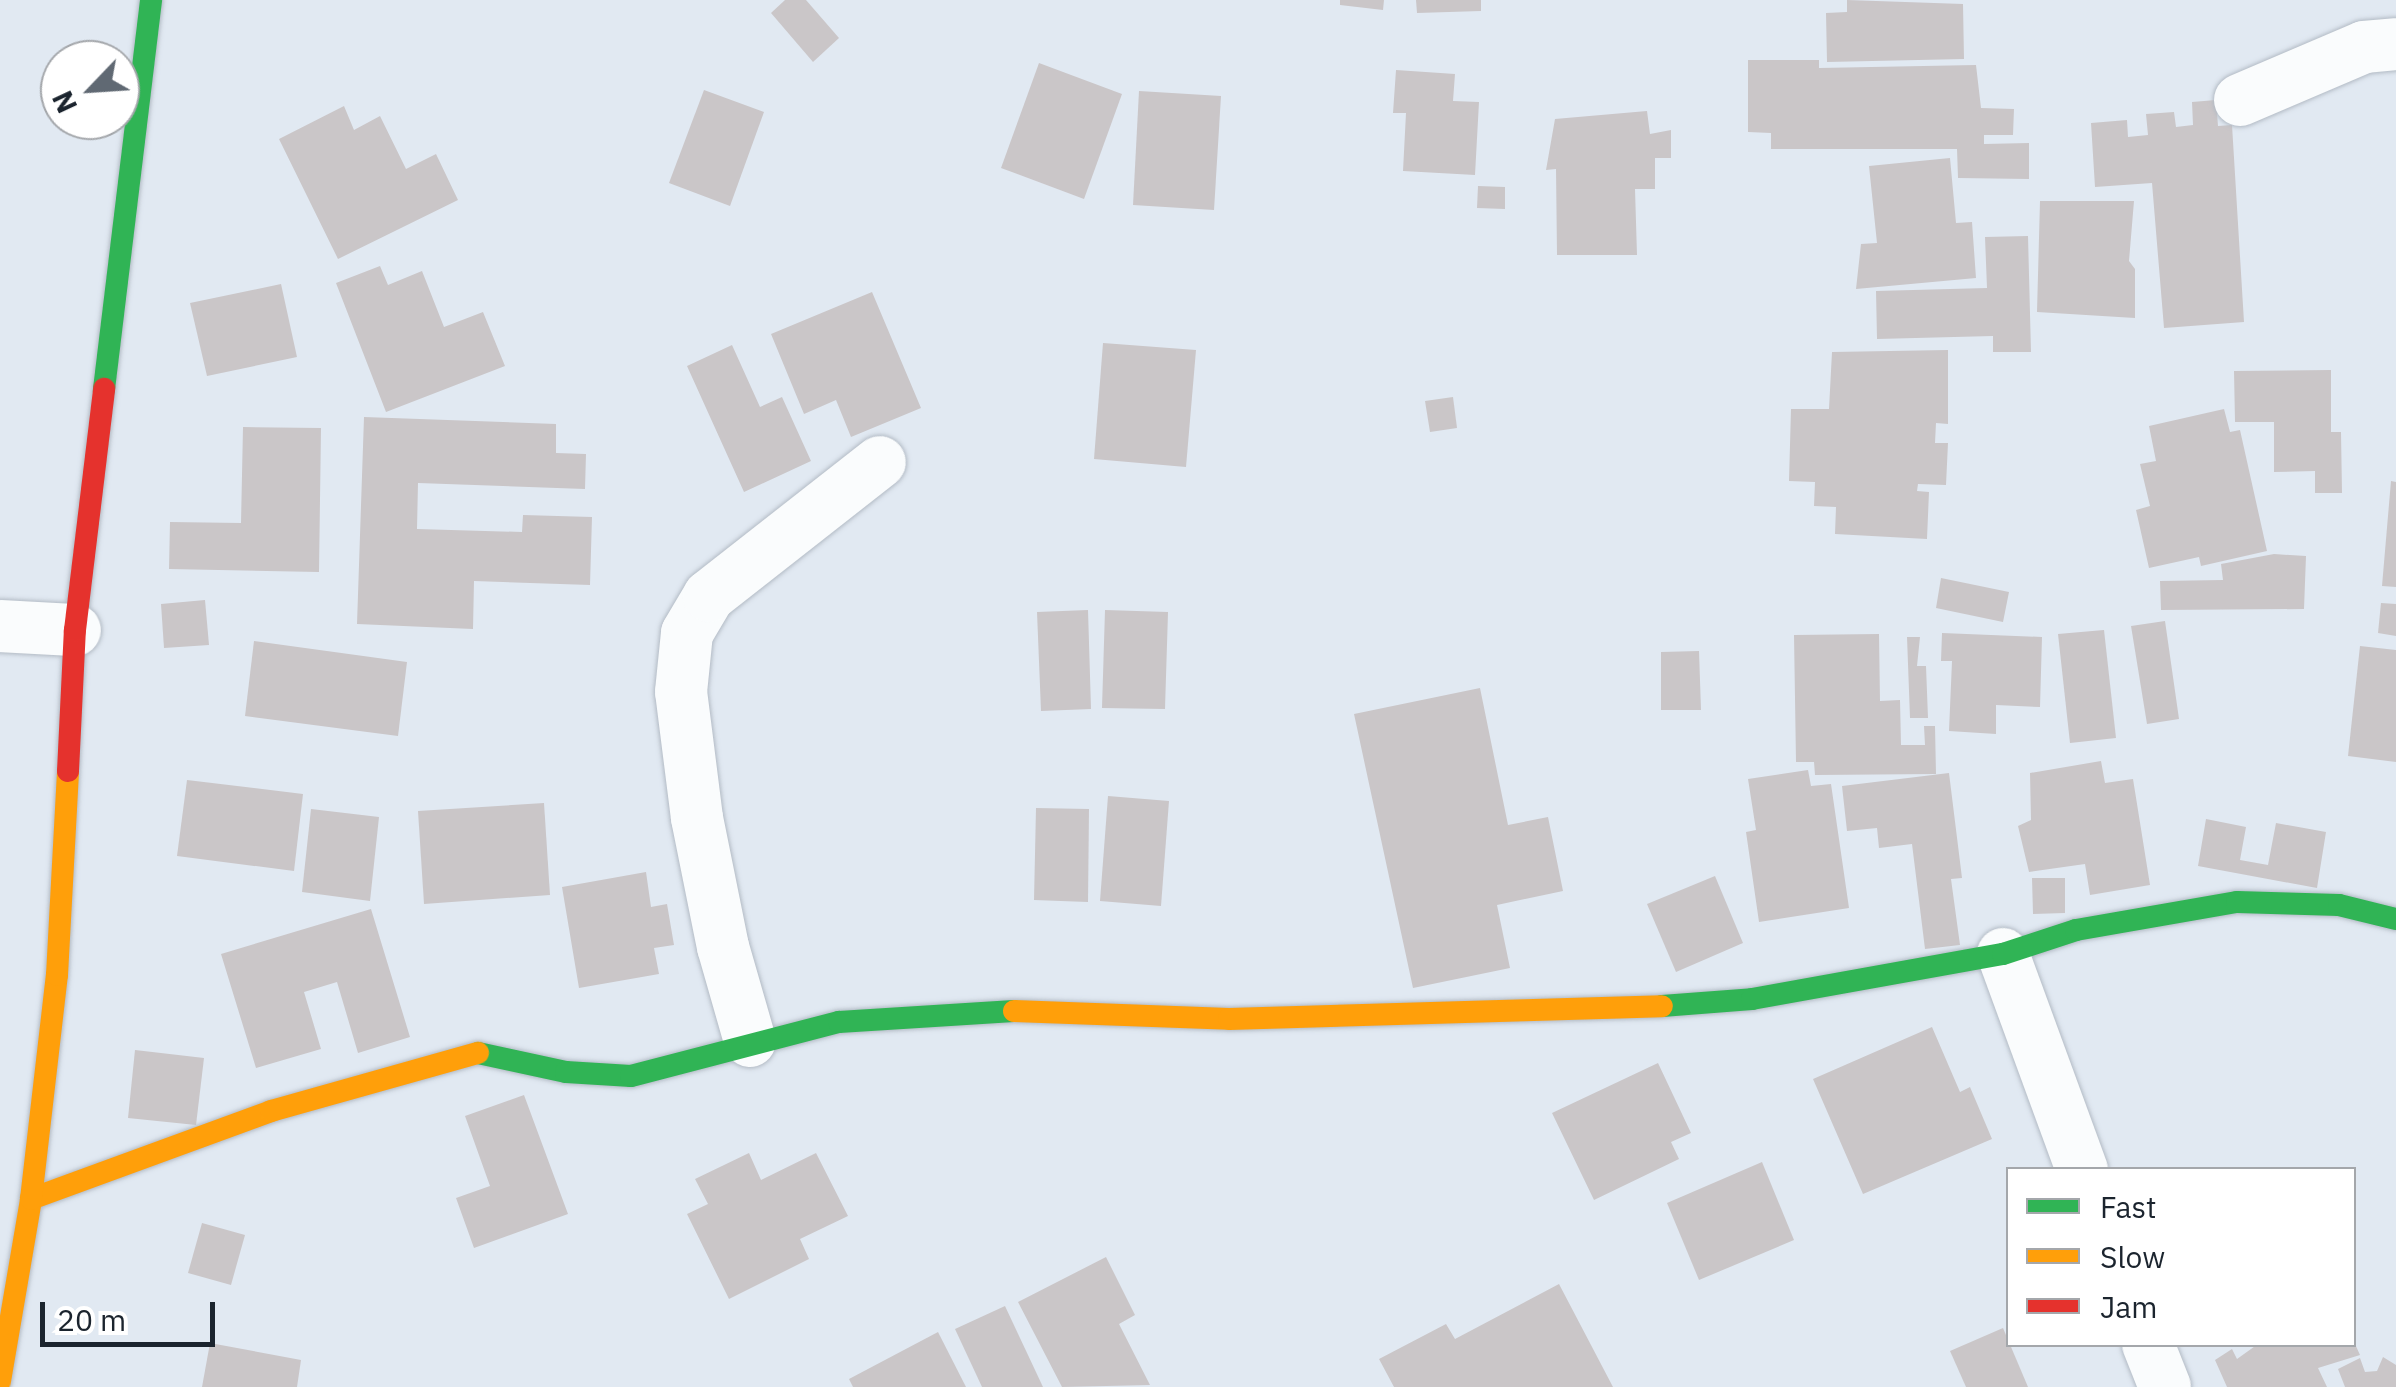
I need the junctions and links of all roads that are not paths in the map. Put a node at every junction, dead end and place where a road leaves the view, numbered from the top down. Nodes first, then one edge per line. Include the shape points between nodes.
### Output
1 (150, 0) edge
2 (2396, 44) edge
3 (2240, 100) dead end
4 (880, 462) dead end
5 (0, 626) edge
6 (75, 630) junction
7 (2396, 919) edge
8 (2003, 954) junction
9 (750, 1041) junction
10 (2081, 1167) edge
11 (31, 1199) junction
12 (2149, 1347) edge
13 (0, 1381) edge
14 (2165, 1387) edge

1 - 6 street
2 - 3 street via 2364,47
4 - 9 street via 710,596 687,633 681,692 697,818 722,947
5 - 6 street
6 - 11 street via 56,975
7 - 8 street via 2339,906 2238,902 2093,926
8 - 9 street via 1752,999 1613,1010 1229,1019 1042,1009 839,1022
8 - 10 street
9 - 11 street via 631,1076 566,1072 478,1054 271,1111
11 - 13 street
12 - 14 street

